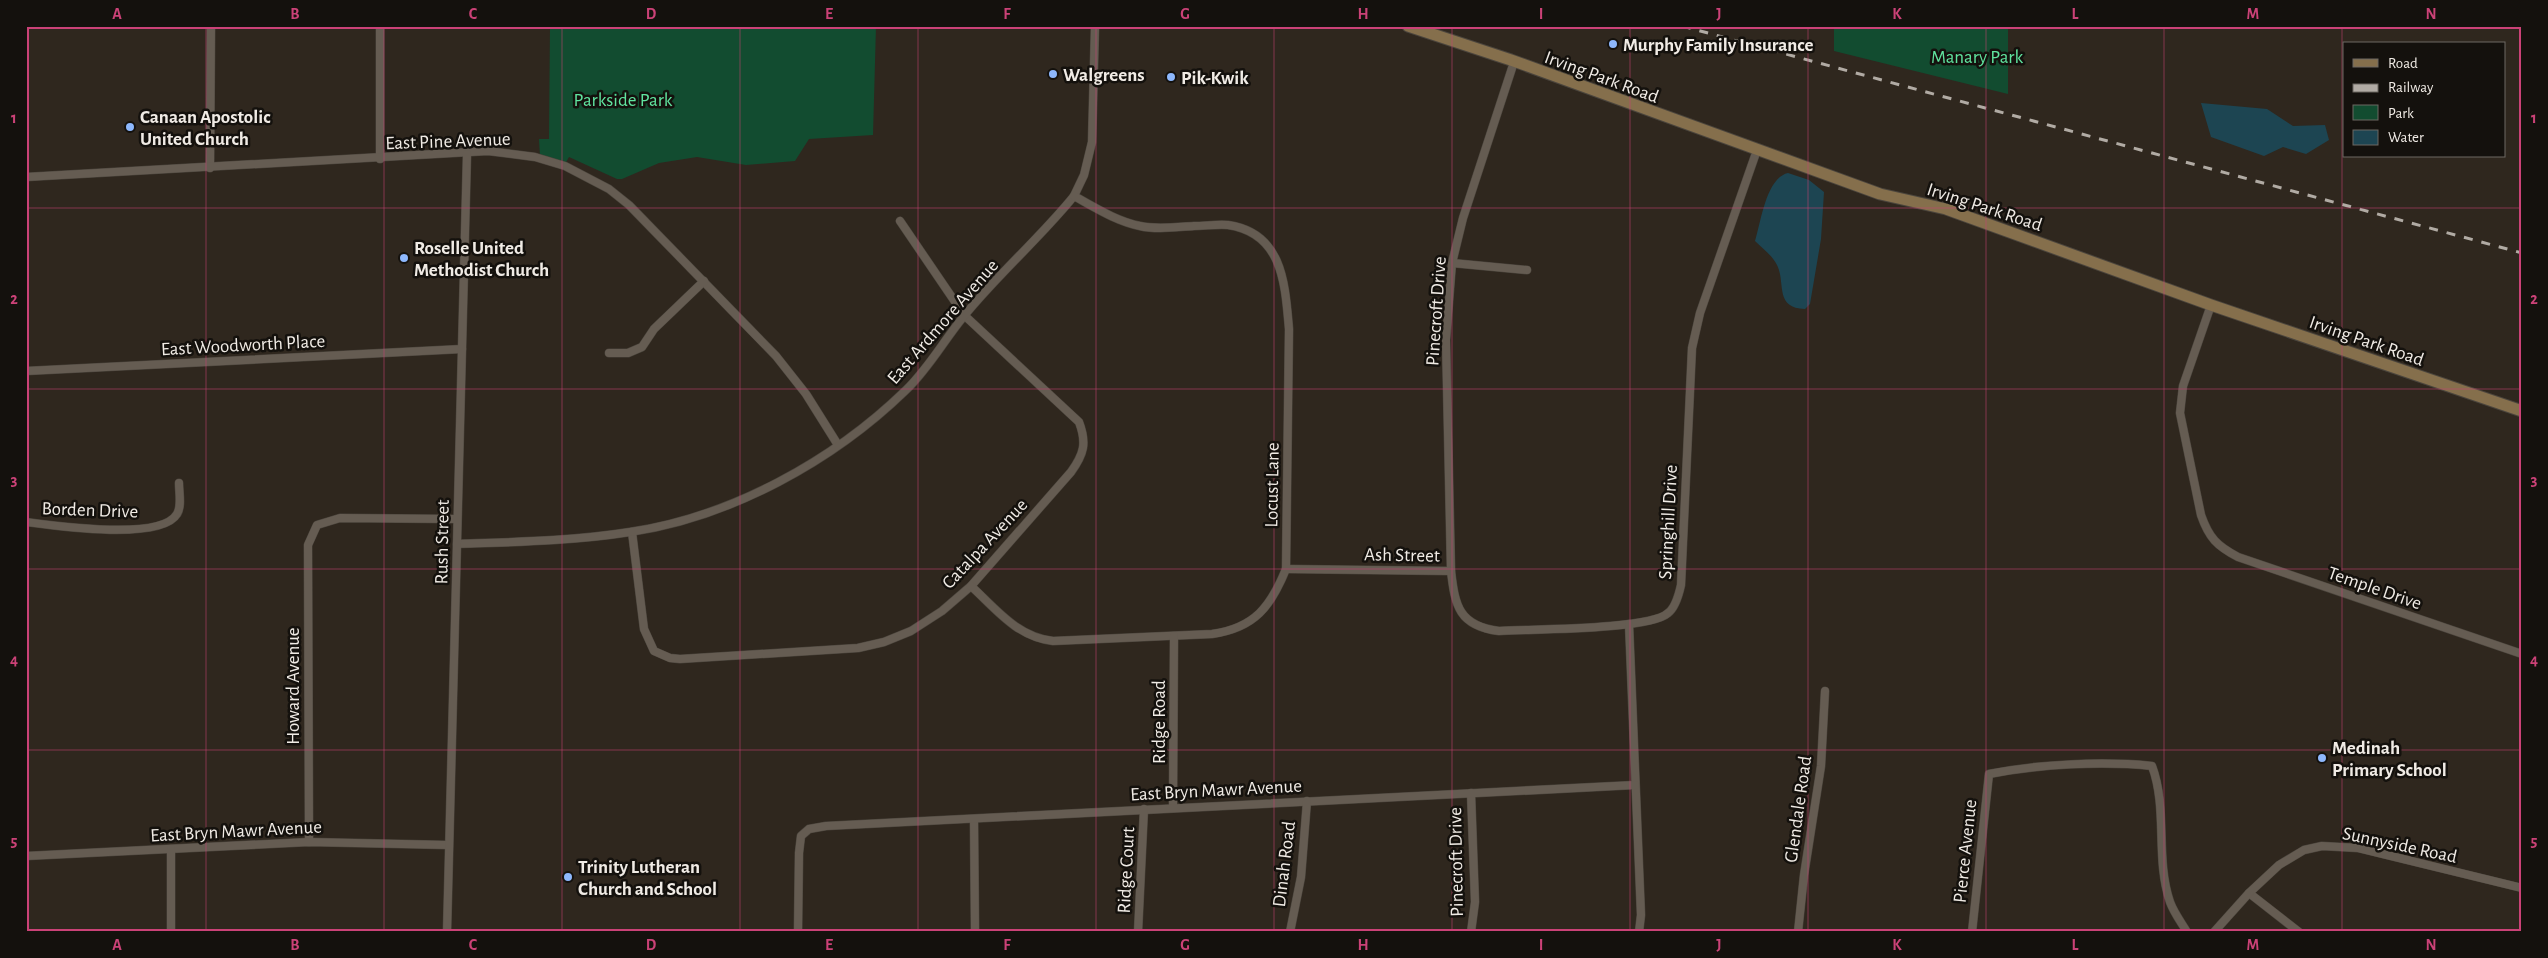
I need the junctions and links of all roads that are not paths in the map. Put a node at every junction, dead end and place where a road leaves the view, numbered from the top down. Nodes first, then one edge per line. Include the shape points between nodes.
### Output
1 (211, 26) edge
2 (380, 26) edge
3 (1095, 26) edge
4 (1408, 26) edge
5 (1514, 62) junction
6 (1757, 150) junction
7 (467, 154) junction
8 (380, 159) junction
9 (210, 168) junction
10 (26, 177) edge
11 (1074, 196) junction
12 (900, 221) dead end
13 (1452, 263) junction
14 (1527, 270) dead end
15 (704, 281) junction
16 (2211, 305) junction
17 (964, 315) junction
18 (462, 349) junction
19 (609, 353) dead end
20 (26, 371) edge
21 (2522, 411) edge
22 (838, 445) junction
23 (179, 483) dead end
24 (457, 519) junction
25 (26, 522) edge
26 (632, 532) junction
27 (457, 544) junction
28 (1286, 569) junction
29 (1451, 571) junction
30 (971, 586) junction
31 (1629, 624) junction
32 (1174, 636) junction
33 (2522, 654) edge
34 (1826, 691) dead end
35 (1636, 785) junction
36 (1471, 793) junction
37 (1307, 800) junction
38 (1173, 808) junction
39 (1144, 809) junction
40 (974, 819) junction
41 (309, 842) junction
42 (448, 845) junction
43 (171, 850) junction
44 (26, 856) edge
45 (2522, 888) edge
46 (2249, 892) junction
47 (171, 932) edge
48 (447, 932) edge
49 (798, 932) edge
50 (975, 932) edge
51 (1138, 932) edge
52 (1290, 932) edge
53 (1471, 932) edge
54 (1639, 932) edge
55 (1798, 932) edge
56 (1972, 932) edge
57 (2187, 932) edge
58 (2214, 932) edge
59 (2299, 932) edge

1 - 9 street
2 - 8 street
3 - 11 street, East Ardmore Avenue via 1092,142 1084,175
4 - 5 main road, Irving Park Road
5 - 6 main road, Irving Park Road
5 - 13 street, Pinecroft Drive via 1463,218
6 - 16 main road, Irving Park Road via 1880,194 1946,209
6 - 31 street, Springhill Drive via 1700,313 1692,348 1679,594 1669,613 1652,621
7 - 8 street, East Pine Avenue
7 - 15 street, East Pine Avenue via 488,151 525,155 588,176 641,215
7 - 18 street, Rush Street
8 - 9 street, East Pine Avenue
9 - 10 street, East Pine Avenue
11 - 17 street, East Ardmore Avenue
11 - 28 street, Locust Lane via 1112,218 1142,227 1227,225 1246,230 1262,238 1274,255 1286,298 1289,329
12 - 17 street, Catalpa Avenue
13 - 14 street
13 - 29 street, Pinecroft Drive via 1446,340
15 - 19 street via 654,329 642,347 628,353
15 - 22 street, East Pine Avenue via 796,380
16 - 21 main road, Irving Park Road
16 - 33 street, Temple Drive via 2183,386 2180,413 2201,515 2218,547 2238,557
17 - 22 street, East Ardmore Avenue via 905,391
17 - 30 street, Catalpa Avenue via 1079,422 1085,444 1084,452 1071,472
18 - 20 street, East Woodworth Place
18 - 24 street, Rush Street
22 - 26 street, East Ardmore Avenue via 786,478 742,498 690,517
23 - 25 street, Borden Drive via 180,509 167,524 151,528 90,529
24 - 27 street, Rush Street
24 - 41 street, Howard Avenue via 340,518 317,525 308,545
26 - 27 street, East Ardmore Avenue via 580,539
26 - 30 street, Catalpa Avenue via 644,629 654,651 670,658 858,648 884,642 911,631 942,611
27 - 42 street, Rush Street
28 - 29 street, Ash Street
28 - 32 street, Locust Lane via 1276,594 1259,616 1225,632
29 - 31 street, Ash Street via 1454,599 1462,615 1486,629
30 - 32 street, Locust Lane via 1014,626 1037,639
31 - 35 street
32 - 38 street, Ridge Road
34 - 55 street, Glendale Road via 1821,766
35 - 36 street, East Bryn Mawr Avenue
35 - 54 street
36 - 37 street, East Bryn Mawr Avenue
36 - 53 street, Pinecroft Drive via 1475,902
37 - 38 street, East Bryn Mawr Avenue
37 - 52 street, Dinah Road via 1301,877
38 - 39 street, East Bryn Mawr Avenue
39 - 40 street, East Bryn Mawr Avenue
39 - 51 street, Ridge Court
40 - 49 street, East Bryn Mawr Avenue via 809,829 801,836 799,853
40 - 50 street
41 - 42 street, East Bryn Mawr Avenue
41 - 43 street, East Bryn Mawr Avenue
42 - 48 street, Rush Street
43 - 44 street, East Bryn Mawr Avenue
43 - 47 street
45 - 46 street, Sunnyside Road via 2343,846 2322,846 2290,856
46 - 58 street, Sunnyside Road
46 - 59 street
56 - 57 street, Pierce Avenue via 1989,774 2025,768 2128,763 2152,766 2159,783 2165,881 2171,904

